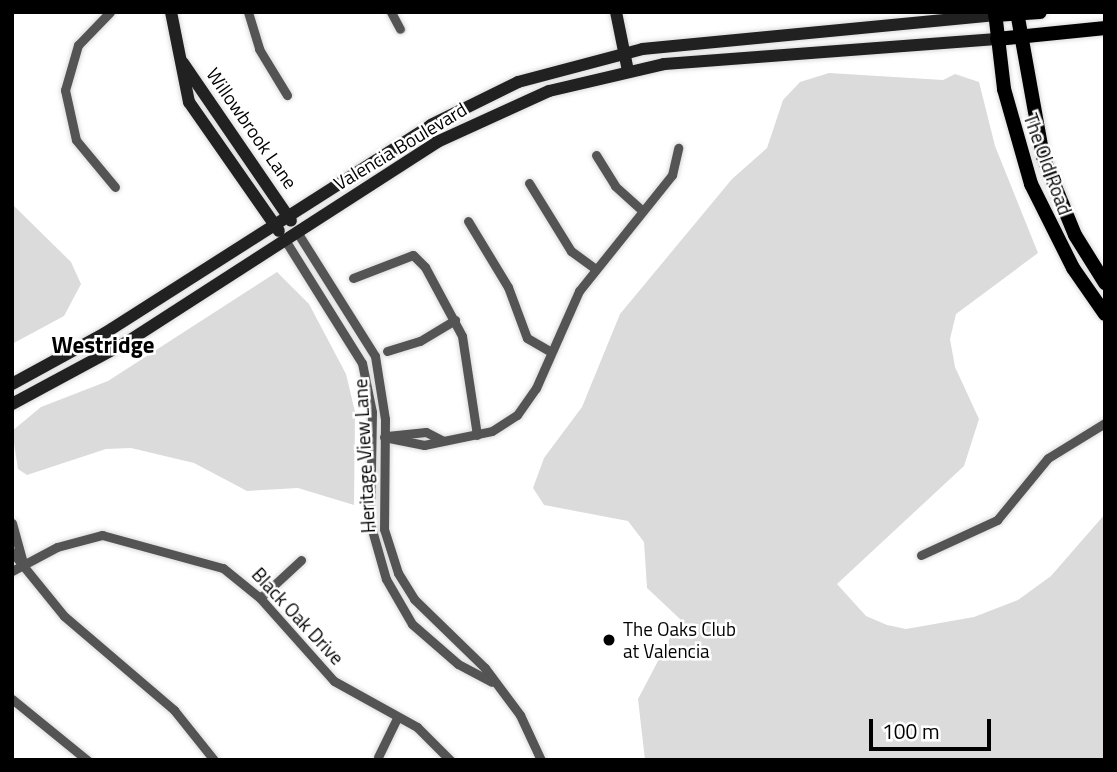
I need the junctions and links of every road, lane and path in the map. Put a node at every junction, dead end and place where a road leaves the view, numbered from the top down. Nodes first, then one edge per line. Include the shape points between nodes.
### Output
1 (110, 12) edge
2 (171, 12) edge
3 (248, 12) edge
4 (391, 12) edge
5 (616, 12) edge
6 (1040, 12) edge
7 (1017, 13) edge
8 (995, 14) edge
9 (1105, 28) edge
10 (400, 29) dead end
11 (1019, 38) junction
12 (997, 39) junction
13 (625, 51) junction
14 (183, 64) junction
15 (628, 71) junction
16 (287, 94) dead end
17 (678, 148) dead end
18 (596, 155) dead end
19 (529, 183) dead end
20 (115, 187) dead end
21 (642, 209) junction
22 (288, 216) junction
23 (468, 221) dead end
24 (276, 224) junction
25 (297, 232) junction
26 (285, 240) junction
27 (594, 268) junction
28 (353, 278) dead end
29 (1105, 284) edge
30 (1105, 314) edge
31 (455, 320) junction
32 (387, 351) dead end
33 (551, 352) junction
34 (12, 383) edge
35 (12, 404) edge
36 (1105, 423) edge
37 (477, 435) junction
38 (371, 437) junction
39 (384, 437) junction
40 (12, 523) edge
41 (12, 552) edge
42 (921, 555) dead end
43 (301, 559) dead end
44 (23, 563) junction
45 (12, 571) edge
46 (260, 598) junction
47 (492, 682) junction
48 (12, 699) edge
49 (397, 718) junction
50 (378, 757) dead end
51 (87, 760) edge
52 (214, 760) edge
53 (450, 760) edge
54 (541, 760) edge

1 - 20 street via 78,45 65,90 76,140
2 - 14 street, Willowbrook Lane
3 - 16 street via 259,49
4 - 10 street
5 - 13 street
6 - 7 main road, Valencia Boulevard
7 - 8 main road, Valencia Boulevard
7 - 11 main road, The Old Road
8 - 12 main road, The Old Road
8 - 13 street, Valencia Boulevard
9 - 11 main road, Valencia Boulevard
11 - 12 main road, Valencia Boulevard
11 - 29 main road, The Old Road via 1043,157 1075,235
12 - 15 street, Valencia Boulevard
12 - 30 main road, The Old Road via 1011,120 1031,184 1068,260
13 - 15 street
13 - 22 street, Valencia Boulevard via 488,95
14 - 22 street, Willowbrook Lane
14 - 24 street, Willowbrook Lane via 189,102
15 - 25 street, Valencia Boulevard via 549,91 465,127
17 - 21 street via 672,175
18 - 21 street via 615,186
19 - 27 street via 571,251
21 - 27 street
22 - 24 street, Valencia Boulevard
22 - 25 street, Heritage View Lane
23 - 33 street via 508,287 527,338
24 - 26 street, Heritage View Lane
24 - 34 street, Valencia Boulevard
25 - 26 street, Valencia Boulevard
25 - 39 street, Heritage View Lane via 375,356
26 - 35 street, Valencia Boulevard
26 - 38 street, Heritage View Lane via 362,363
27 - 33 street
28 - 31 street via 414,255
31 - 32 street via 420,341
31 - 37 street via 468,356
33 - 37 street via 517,415
36 - 42 street via 1048,458 997,520
37 - 39 street via 442,440 426,432
38 - 39 street
38 - 47 street, Heritage View Lane via 370,523 400,607 458,664
39 - 47 street, Heritage View Lane via 383,519 398,573
40 - 44 street
41 - 44 street
43 - 46 street
44 - 45 street, Black Oak Drive
44 - 46 street, Black Oak Drive via 82,537 117,536 223,568
44 - 52 street via 64,616 174,710
46 - 49 street, Black Oak Drive via 334,681
47 - 54 street, Heritage View Lane via 520,715
48 - 51 street
49 - 50 street
49 - 53 street, Black Oak Drive via 430,737

